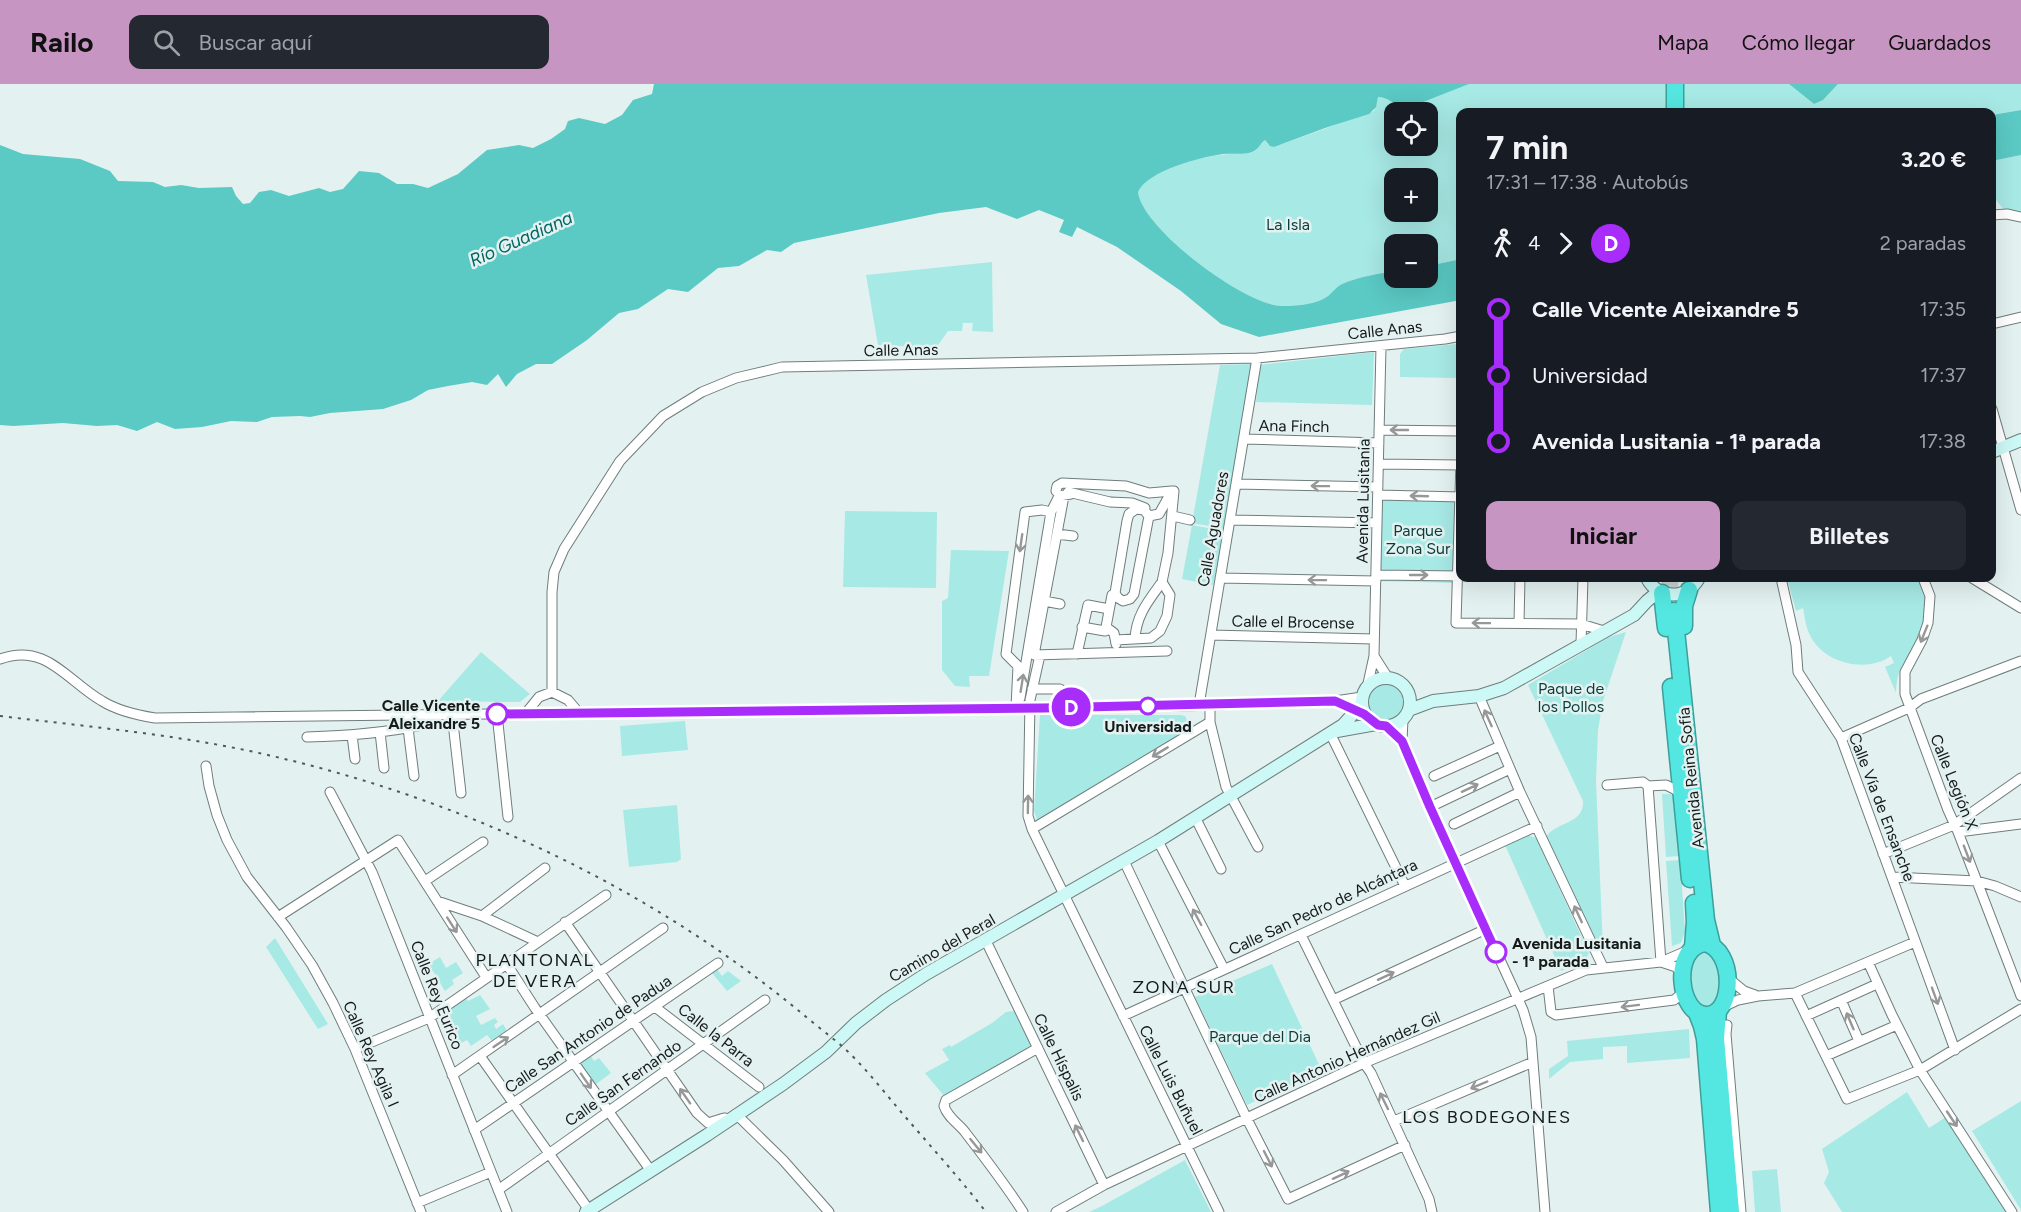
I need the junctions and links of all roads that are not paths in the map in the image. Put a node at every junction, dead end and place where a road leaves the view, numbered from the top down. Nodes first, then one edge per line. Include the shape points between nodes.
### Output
1 (1667, 84) edge
2 (1676, 84) edge
3 (1667, 108) edge
4 (1675, 108) edge
5 (1996, 215) edge
6 (2021, 217) edge
7 (2021, 316) edge
8 (1996, 323) edge
9 (1456, 337) edge
10 (1381, 346) junction
11 (1257, 358) junction
12 (1379, 430) junction
13 (1456, 431) edge
14 (1244, 440) junction
15 (2021, 440) edge
16 (1379, 443) junction
17 (1998, 450) edge
18 (1456, 463) edge
19 (1379, 464) junction
20 (1236, 484) junction
21 (1172, 491) junction
22 (1378, 491) junction
23 (1064, 493) junction
24 (1456, 497) edge
25 (1110, 502) junction
26 (2021, 510) edge
27 (1047, 511) junction
28 (1148, 515) junction
29 (1173, 516) junction
30 (1128, 518) junction
31 (1190, 520) dead end
32 (1230, 520) junction
33 (1377, 524) junction
34 (1057, 534) junction
35 (1073, 536) dead end
36 (1456, 576) edge
37 (1220, 578) junction
38 (1376, 578) junction
39 (1162, 582) junction
40 (1459, 582) edge
41 (1520, 582) edge
42 (1583, 582) edge
43 (1647, 582) edge
44 (1651, 582) edge
45 (1782, 582) edge
46 (1925, 582) edge
47 (1979, 582) edge
48 (1694, 584) edge
49 (1134, 590) junction
50 (1661, 592) junction
51 (1115, 593) junction
52 (1151, 596) junction
53 (1044, 601) junction
54 (1060, 604) dead end
55 (1642, 606) junction
56 (2021, 608) edge
57 (1109, 609) junction
58 (1673, 611) tunnel mouth
59 (1519, 623) junction
60 (1581, 624) junction
61 (1082, 627) junction
62 (1106, 627) junction
63 (1604, 631) junction
64 (1211, 635) junction
65 (1135, 639) junction
66 (1374, 639) junction
67 (1116, 640) junction
68 (1581, 644) junction
69 (1167, 651) dead end
70 (1040, 655) junction
71 (1118, 656) junction
72 (1374, 656) junction
73 (1081, 657) junction
74 (0, 659) edge
75 (1026, 659) junction
76 (2021, 661) edge
77 (1014, 662) junction
78 (1388, 678) junction
79 (1032, 689) junction
80 (1060, 689) dead end
81 (552, 692) junction
82 (1408, 692) junction
83 (1479, 696) junction
84 (1335, 701) junction
85 (1433, 701) junction
86 (1362, 703) junction
87 (1199, 705) junction
88 (1210, 705) junction
89 (1016, 707) junction
90 (1030, 707) junction
91 (1909, 708) junction
92 (429, 713) junction
93 (526, 713) junction
94 (579, 713) junction
95 (452, 714) junction
96 (497, 714) junction
97 (1406, 714) junction
98 (1210, 722) junction
99 (1381, 725) junction
100 (408, 728) junction
101 (380, 732) junction
102 (1330, 733) junction
103 (352, 735) junction
104 (307, 737) dead end
105 (1841, 738) junction
106 (1402, 741) junction
107 (1500, 746) junction
108 (355, 759) dead end
109 (206, 766) dead end
110 (384, 768) dead end
111 (1510, 769) junction
112 (414, 776) dead end
113 (1434, 776) dead end
114 (2021, 778) edge
115 (1675, 784) junction
116 (1606, 785) dead end
117 (1648, 786) junction
118 (330, 792) dead end
119 (1520, 792) junction
120 (462, 793) dead end
121 (1231, 795) junction
122 (1430, 807) junction
123 (508, 817) dead end
124 (1195, 817) junction
125 (1455, 824) dead end
126 (2021, 824) edge
127 (1537, 826) junction
128 (1032, 829) junction
129 (1956, 829) junction
130 (1158, 841) junction
131 (483, 842) dead end
132 (1258, 847) dead end
133 (1884, 854) junction
134 (366, 859) junction
135 (1124, 861) junction
136 (1455, 862) junction
137 (545, 868) dead end
138 (1221, 869) dead end
139 (1892, 877) junction
140 (424, 881) junction
141 (1977, 881) junction
142 (1405, 886) junction
143 (606, 895) dead end
144 (1065, 896) junction
145 (2021, 897) edge
146 (437, 901) junction
147 (278, 916) junction
148 (482, 916) junction
149 (1700, 921) junction
150 (565, 922) junction
151 (663, 928) dead end
152 (1486, 929) junction
153 (1301, 935) junction
154 (986, 941) junction
155 (538, 942) junction
156 (1915, 942) junction
157 (1712, 945) junction
158 (1691, 949) junction
159 (1661, 962) junction
160 (1868, 962) junction
161 (506, 963) junction
162 (718, 963) dead end
163 (1603, 967) junction
164 (1224, 969) junction
165 (600, 974) junction
166 (1682, 974) junction
167 (486, 977) junction
168 (1728, 978) junction
169 (1877, 984) junction
170 (1548, 986) junction
171 (1184, 987) junction
172 (1684, 991) junction
173 (1795, 993) junction
174 (1758, 996) junction
175 (2021, 996) edge
176 (1518, 998) junction
177 (765, 1000) dead end
178 (1333, 1000) junction
179 (1841, 1000) junction
180 (655, 1007) junction
181 (2021, 1009) edge
182 (1697, 1014) junction
183 (540, 1015) junction
184 (1722, 1015) junction
185 (1123, 1016) junction
186 (1806, 1016) junction
187 (429, 1018) junction
188 (633, 1021) junction
189 (1897, 1025) junction
190 (1858, 1041) junction
191 (704, 1045) junction
192 (1038, 1048) junction
193 (355, 1049) junction
194 (1955, 1050) junction
195 (480, 1056) junction
196 (1826, 1056) junction
197 (573, 1062) junction
198 (1533, 1062) junction
199 (1364, 1063) junction
200 (667, 1070) junction
201 (1920, 1070) junction
202 (452, 1075) junction
203 (759, 1087) dead end
204 (514, 1103) junction
205 (608, 1112) junction
206 (733, 1117) junction
207 (1247, 1119) junction
208 (1394, 1121) junction
209 (474, 1130) junction
210 (1405, 1145) junction
211 (1188, 1146) junction
212 (549, 1153) junction
213 (651, 1171) junction
214 (491, 1172) junction
215 (1104, 1185) junction
216 (498, 1190) junction
217 (419, 1208) edge
218 (588, 1211) edge
219 (507, 1212) edge
220 (829, 1212) edge
221 (1023, 1212) edge
222 (1056, 1212) edge
223 (1219, 1212) edge
224 (1432, 1212) edge
225 (1545, 1212) edge
226 (1719, 1212) edge
227 (1731, 1212) edge
228 (1741, 1212) edge
229 (2012, 1212) edge

1 - 3 highway
2 - 4 highway
5 - 6 street
7 - 8 street
9 - 10 street, Calle Anas
10 - 11 street, Calle Anas
10 - 12 street, Avenida Lusitania
11 - 14 street, Calle Aguadores
11 - 81 street, Calle Anas via 782,367 736,378 702,392 663,416 620,461 564,549 554,572 552,592
13 -> 12 street
12 - 16 street, Avenida Lusitania
14 - 16 street, Ana Finch
14 - 20 street, Calle Aguadores
15 - 17 street
16 - 19 street, Avenida Lusitania
17 - 26 street
18 - 19 street
19 - 22 street, Avenida Lusitania
22 -> 20 street
20 - 32 street, Calle Aguadores
21 - 23 street via 1149,493 1126,486 1062,483 1057,486
21 - 28 street via 1159,514
21 - 29 street
24 -> 22 street
22 - 33 street, Avenida Lusitania
23 - 25 street
23 - 27 street
23 - 34 street
25 - 28 street via 1142,506
25 - 30 street
27 - 75 street
27 -> 77 street via 1025,512 1006,654
28 - 30 street via 1136,509
28 - 49 street
29 - 31 street
29 - 39 street
30 - 51 street
32 - 33 street
32 - 37 street, Calle Aguadores
33 - 38 street, Avenida Lusitania
34 - 35 street
34 - 53 street
38 -> 36 street
38 -> 37 street
37 - 64 street, Calle Aguadores
38 - 66 street, Avenida Lusitania
39 - 52 street
39 - 65 street via 1170,595 1160,631 1151,638
59 -> 40 street via 1456,623
41 - 59 street
42 - 60 street
43 - 55 street
44 - 50 street
45 - 105 street, Calle Vía de Ensanche via 1798,672
46 -> 91 street, Calle Legión X via 1930,609 1922,640 1905,672
47 - 56 street
48 - 50 street via 1676,595
48 - 149 highway via 1684,606 1684,623
49 - 51 street via 1130,599 1123,601
49 - 52 street
50 - 55 street
50 - 115 highway
51 - 57 street
52 - 65 street via 1142,609
53 - 54 street
53 - 70 street, Calle Luis Buñuel via 1034,655
55 - 63 street via 1634,615
57 - 61 street via 1088,605
57 - 62 street
58 - 149 highway, Avenida Reina Sofía
59 - 60 street
60 - 63 street
60 - 68 street
61 - 62 street via 1106,631
61 - 73 street
62 - 67 street
63 - 68 street
64 - 66 street, Calle el Brocense
64 - 87 street, Calle Aguadores
65 - 67 street
66 - 72 street, Avenida Lusitania
67 - 71 street
68 - 83 street via 1504,688
69 - 71 street
70 - 73 street
70 - 79 street, Calle Luis Buñuel
71 - 73 street
72 - 78 street
72 - 86 street, Avenida Lusitania
74 - 92 street via 38,657 108,705 146,717
75 - 77 street
89 -> 75 street
76 - 91 street via 1921,699
77 - 89 street via 1018,666
78 - 82 street via 1400,682
78 - 86 street via 1376,680
79 - 80 street
79 - 90 street, Calle Luis Buñuel
81 - 93 street via 539,697
81 - 94 street via 568,700
82 - 85 street
82 - 97 street via 1410,704
83 - 85 street
107 -> 83 street
84 - 86 street
84 - 86 street
84 - 88 street
85 - 97 street
86 - 99 street
86 - 102 street, Camino del Peral
87 - 88 street
87 - 90 street
88 - 98 street
89 - 90 street
89 - 94 street
128 -> 90 street, Calle Luis Buñuel via 1028,816
91 - 105 street
91 - 129 street, Calle Legión X
92 - 95 street
92 - 100 street via 422,725
93 - 94 street
93 - 96 street
95 - 96 street
95 - 120 street
96 - 123 street
97 - 99 street via 1394,725
97 - 106 street
98 - 121 street
98 -> 128 street
99 - 102 street, Camino del Peral
99 - 106 street
100 - 101 street
100 - 112 street
101 - 103 street
101 - 110 street
102 - 121 street, Camino del Peral
102 - 142 street
103 - 104 street
103 - 108 street
105 - 133 street, Calle Vía de Ensanche
106 - 122 street
107 - 111 street
107 - 113 street
109 - 147 street, Calle Rey Agila I via 226,840 247,877
111 - 119 street
122 -> 111 street
114 - 129 street
115 - 117 street, Avenida Reina Sofía
115 - 149 highway
116 - 117 street, Avenida Reina Sofía via 1643,782
117 - 159 street
118 - 134 street, Calle Rey Eurico
119 - 125 street
119 - 127 street
121 - 124 street, Camino del Peral
121 - 132 street
122 - 136 street
124 - 130 street, Camino del Peral
124 - 138 street
126 - 129 street
127 - 136 street, Calle San Pedro de Alcántara
163 -> 127 street
128 - 144 street, Calle Luis Buñuel
129 - 133 street
129 -> 141 street, Calle Legión X
130 - 135 street, Camino del Peral
164 -> 130 street
131 - 140 street
133 - 139 street, Calle Vía de Ensanche
134 - 140 street via 398,840
134 - 147 street
134 - 187 street, Calle Rey Eurico
135 - 144 street, Camino del Peral
135 - 171 street
136 - 142 street, Calle San Pedro de Alcántara
136 - 152 street
137 - 148 street
139 - 141 street
139 - 156 street, Calle Vía de Ensanche
140 - 146 street
141 - 145 street
141 - 175 street, Calle Legión X
142 - 153 street, Calle San Pedro de Alcántara
143 - 150 street
144 - 154 street, Camino del Peral
144 - 185 street, Calle Luis Buñuel
146 - 148 street
146 -> 167 street
147 - 193 street, Calle Rey Agila I via 312,965
148 - 155 street
149 - 157 highway, Avenida Reina Sofía
149 - 158 highway, Avenida Reina Sofía
150 - 155 street
150 - 165 street
151 - 165 street
152 - 176 street
178 -> 152 street
153 - 164 street, Calle San Pedro de Alcántara
153 - 178 street
154 - 192 street, Calle Híspalis
154 - 206 street, Camino del Peral via 886,1000 821,1056
155 - 161 street
156 - 160 street
156 -> 194 street, Calle Vía de Ensanche
157 - 158 highway via 1705,943
157 - 168 highway via 1721,954
158 - 159 street, Calle Antonio Hernández Gil
158 - 166 highway
159 - 163 street, Calle Antonio Hernández Gil
159 - 166 street via 1676,967
160 - 169 street
160 - 173 street
161 - 167 street
161 - 183 street
162 - 180 street, Calle San Antonio de Padua
163 - 170 street, Calle Antonio Hernández Gil
164 - 171 street, Calle San Pedro de Alcántara
165 - 183 street
165 - 188 street
166 - 172 highway
167 - 187 street
168 - 174 street
168 - 184 highway
169 - 179 street
169 - 189 street
172 -> 170 street via 1674,1000 1556,1015 1551,1012
170 - 176 street, Calle Antonio Hernández Gil
171 - 185 street, Calle San Pedro de Alcántara
171 - 207 street
172 - 182 highway
173 - 174 street
173 - 186 street
174 - 184 street via 1738,1000
176 - 198 street via 1531,1037
176 - 199 street, Calle Antonio Hernández Gil
177 - 191 street, Calle San Fernando
178 - 199 street
179 - 186 street
190 -> 179 street
180 - 188 street, Calle San Antonio de Padua
180 - 191 street, Calle la Parra
181 - 194 street
182 - 184 highway
182 - 226 highway via 1705,1039
195 -> 183 street
183 - 197 street
184 - 227 highway via 1716,1039
184 - 228 street
185 - 211 street, Calle Luis Buñuel
186 - 196 street
187 - 193 street
187 - 202 street, Calle Rey Eurico
188 - 197 street, Calle San Antonio de Padua
188 - 200 street
189 - 190 street
189 - 201 street
190 - 196 street
191 - 200 street, Calle San Fernando
191 - 203 street, Calle la Parra
215 -> 192 street, Calle Híspalis
192 -> 221 street via 946,1100 944,1106
193 - 217 street, Calle Rey Agila I
194 - 201 street
195 - 202 street
195 - 204 street
196 - 201 street via 1846,1099
197 - 204 street, Calle San Antonio de Padua
197 -> 205 street
198 -> 208 street
198 - 225 street
199 - 207 street, Calle Antonio Hernández Gil
208 -> 199 street
200 - 205 street, Calle San Fernando
206 -> 200 street via 708,1123
201 -> 229 street
202 - 209 street, Calle Rey Eurico
204 - 209 street, Calle San Antonio de Padua
204 - 212 street
205 - 212 street, Calle San Fernando
205 - 213 street
206 - 213 street, Camino del Peral
206 - 220 street via 783,1160
207 -> 210 street via 1288,1199
207 - 211 street, Calle Antonio Hernández Gil
208 - 210 street
209 - 214 street, Calle Rey Eurico
210 - 224 street
211 - 215 street, Calle Antonio Hernández Gil
211 - 223 street, Calle Luis Buñuel
212 - 216 street, Calle San Fernando
212 - 218 street
213 - 218 street, Camino del Peral
214 - 216 street, Calle Rey Eurico
214 - 217 street
215 - 222 street, Calle Antonio Hernández Gil
216 - 219 street, Calle Rey Eurico

